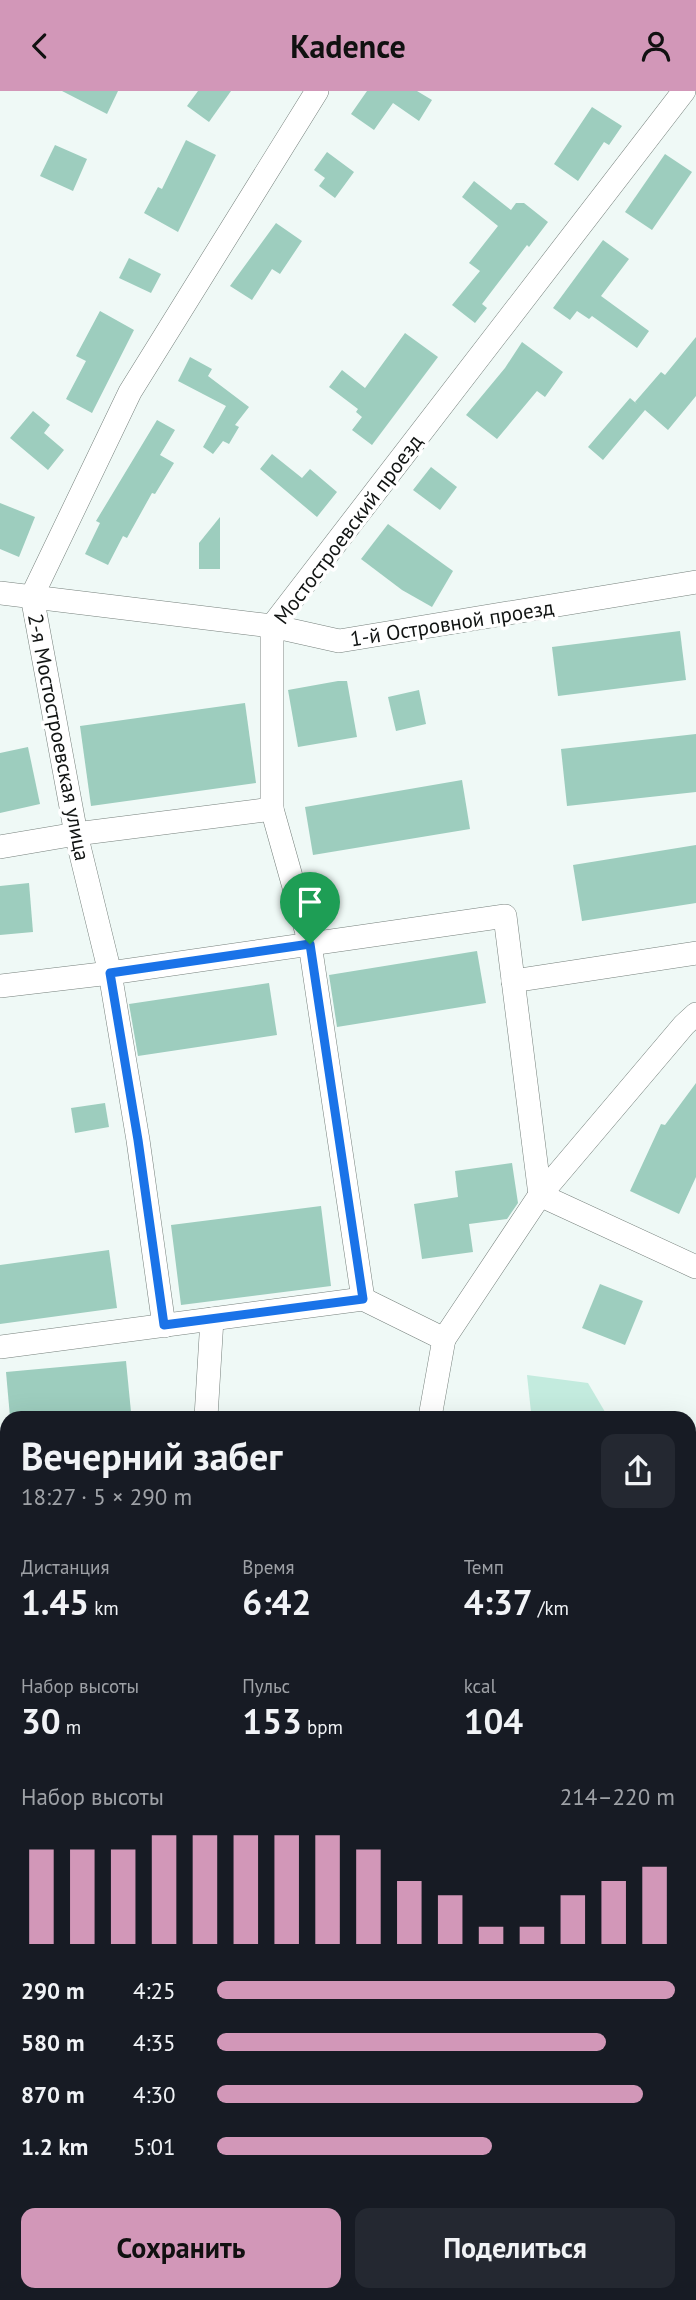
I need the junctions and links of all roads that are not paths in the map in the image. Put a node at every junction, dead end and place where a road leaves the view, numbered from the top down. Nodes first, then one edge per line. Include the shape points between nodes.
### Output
1 (317, 91) edge
2 (684, 91) edge
3 (696, 582) edge
4 (0, 593) edge
5 (32, 596) junction
6 (272, 625) junction
7 (272, 809) junction
8 (76, 834) junction
9 (0, 847) edge
10 (310, 944) junction
11 (696, 953) edge
12 (110, 973) junction
13 (513, 981) junction
14 (0, 985) edge
15 (696, 1014) edge
16 (540, 1195) junction
17 (696, 1267) edge
18 (363, 1299) junction
19 (212, 1319) junction
20 (164, 1325) junction
21 (444, 1339) junction
22 (0, 1347) edge
23 (206, 1411) edge
24 (431, 1411) edge

1 - 5 street, 2-я Мостостроевская улица via 130,393
2 - 6 street, Мостостроевский проезд
3 - 6 street, 1-й Островной проезд via 339,641
4 - 5 street, 1-й Островной проезд
5 - 6 street, 1-й Островной проезд
5 - 8 street, 2-я Мостостроевская улица
6 - 7 street, Мостостроевский проезд
7 - 8 street
7 - 10 street, Мостостроевский проезд
8 - 9 street
8 - 12 street, 2-я Мостостроевская улица
10 - 12 street
10 - 13 street via 505,916
10 - 18 street, Мостостроевский проезд
11 - 13 street
12 - 14 street
12 - 20 street, 2-я Мостостроевская улица
13 - 16 street
15 - 16 street
16 - 17 street
16 - 21 street
18 - 19 street
18 - 21 street
19 - 20 street
19 - 23 street
20 - 22 street
21 - 24 street

